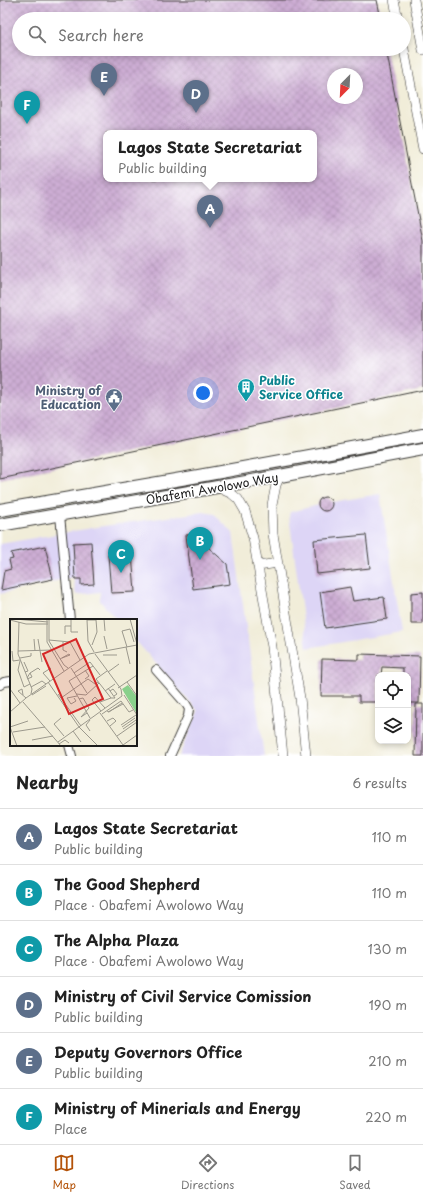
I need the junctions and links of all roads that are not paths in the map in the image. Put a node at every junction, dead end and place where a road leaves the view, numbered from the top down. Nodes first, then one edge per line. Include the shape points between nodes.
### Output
1 (394, 0) edge
2 (414, 0) edge
3 (397, 12) edge
4 (423, 50) edge
5 (405, 56) edge
6 (423, 149) edge
7 (423, 435) edge
8 (423, 449) edge
9 (280, 476) junction
10 (217, 487) junction
11 (0, 510) edge
12 (60, 515) junction
13 (0, 525) edge
14 (278, 563) junction
15 (258, 566) junction
16 (70, 619) edge
17 (156, 670) dead end
18 (10, 681) edge
19 (0, 685) edge
20 (69, 746) edge
21 (72, 756) edge
22 (170, 756) edge
23 (283, 756) edge
24 (306, 756) edge

1 - 3 street
2 - 4 street
5 - 6 street
7 - 11 main road, Obafemi Awolowo Way
8 - 9 main road, Obafemi Awolowo Way
9 - 10 main road, Obafemi Awolowo Way
9 - 14 street via 272,505
10 - 12 main road, Obafemi Awolowo Way
10 - 15 street via 238,499 245,511
12 - 13 main road, Obafemi Awolowo Way
12 - 16 street
14 - 15 street
14 - 24 street via 300,698
15 - 23 street via 272,648
17 - 22 street via 189,709
18 - 19 street
20 - 21 street

